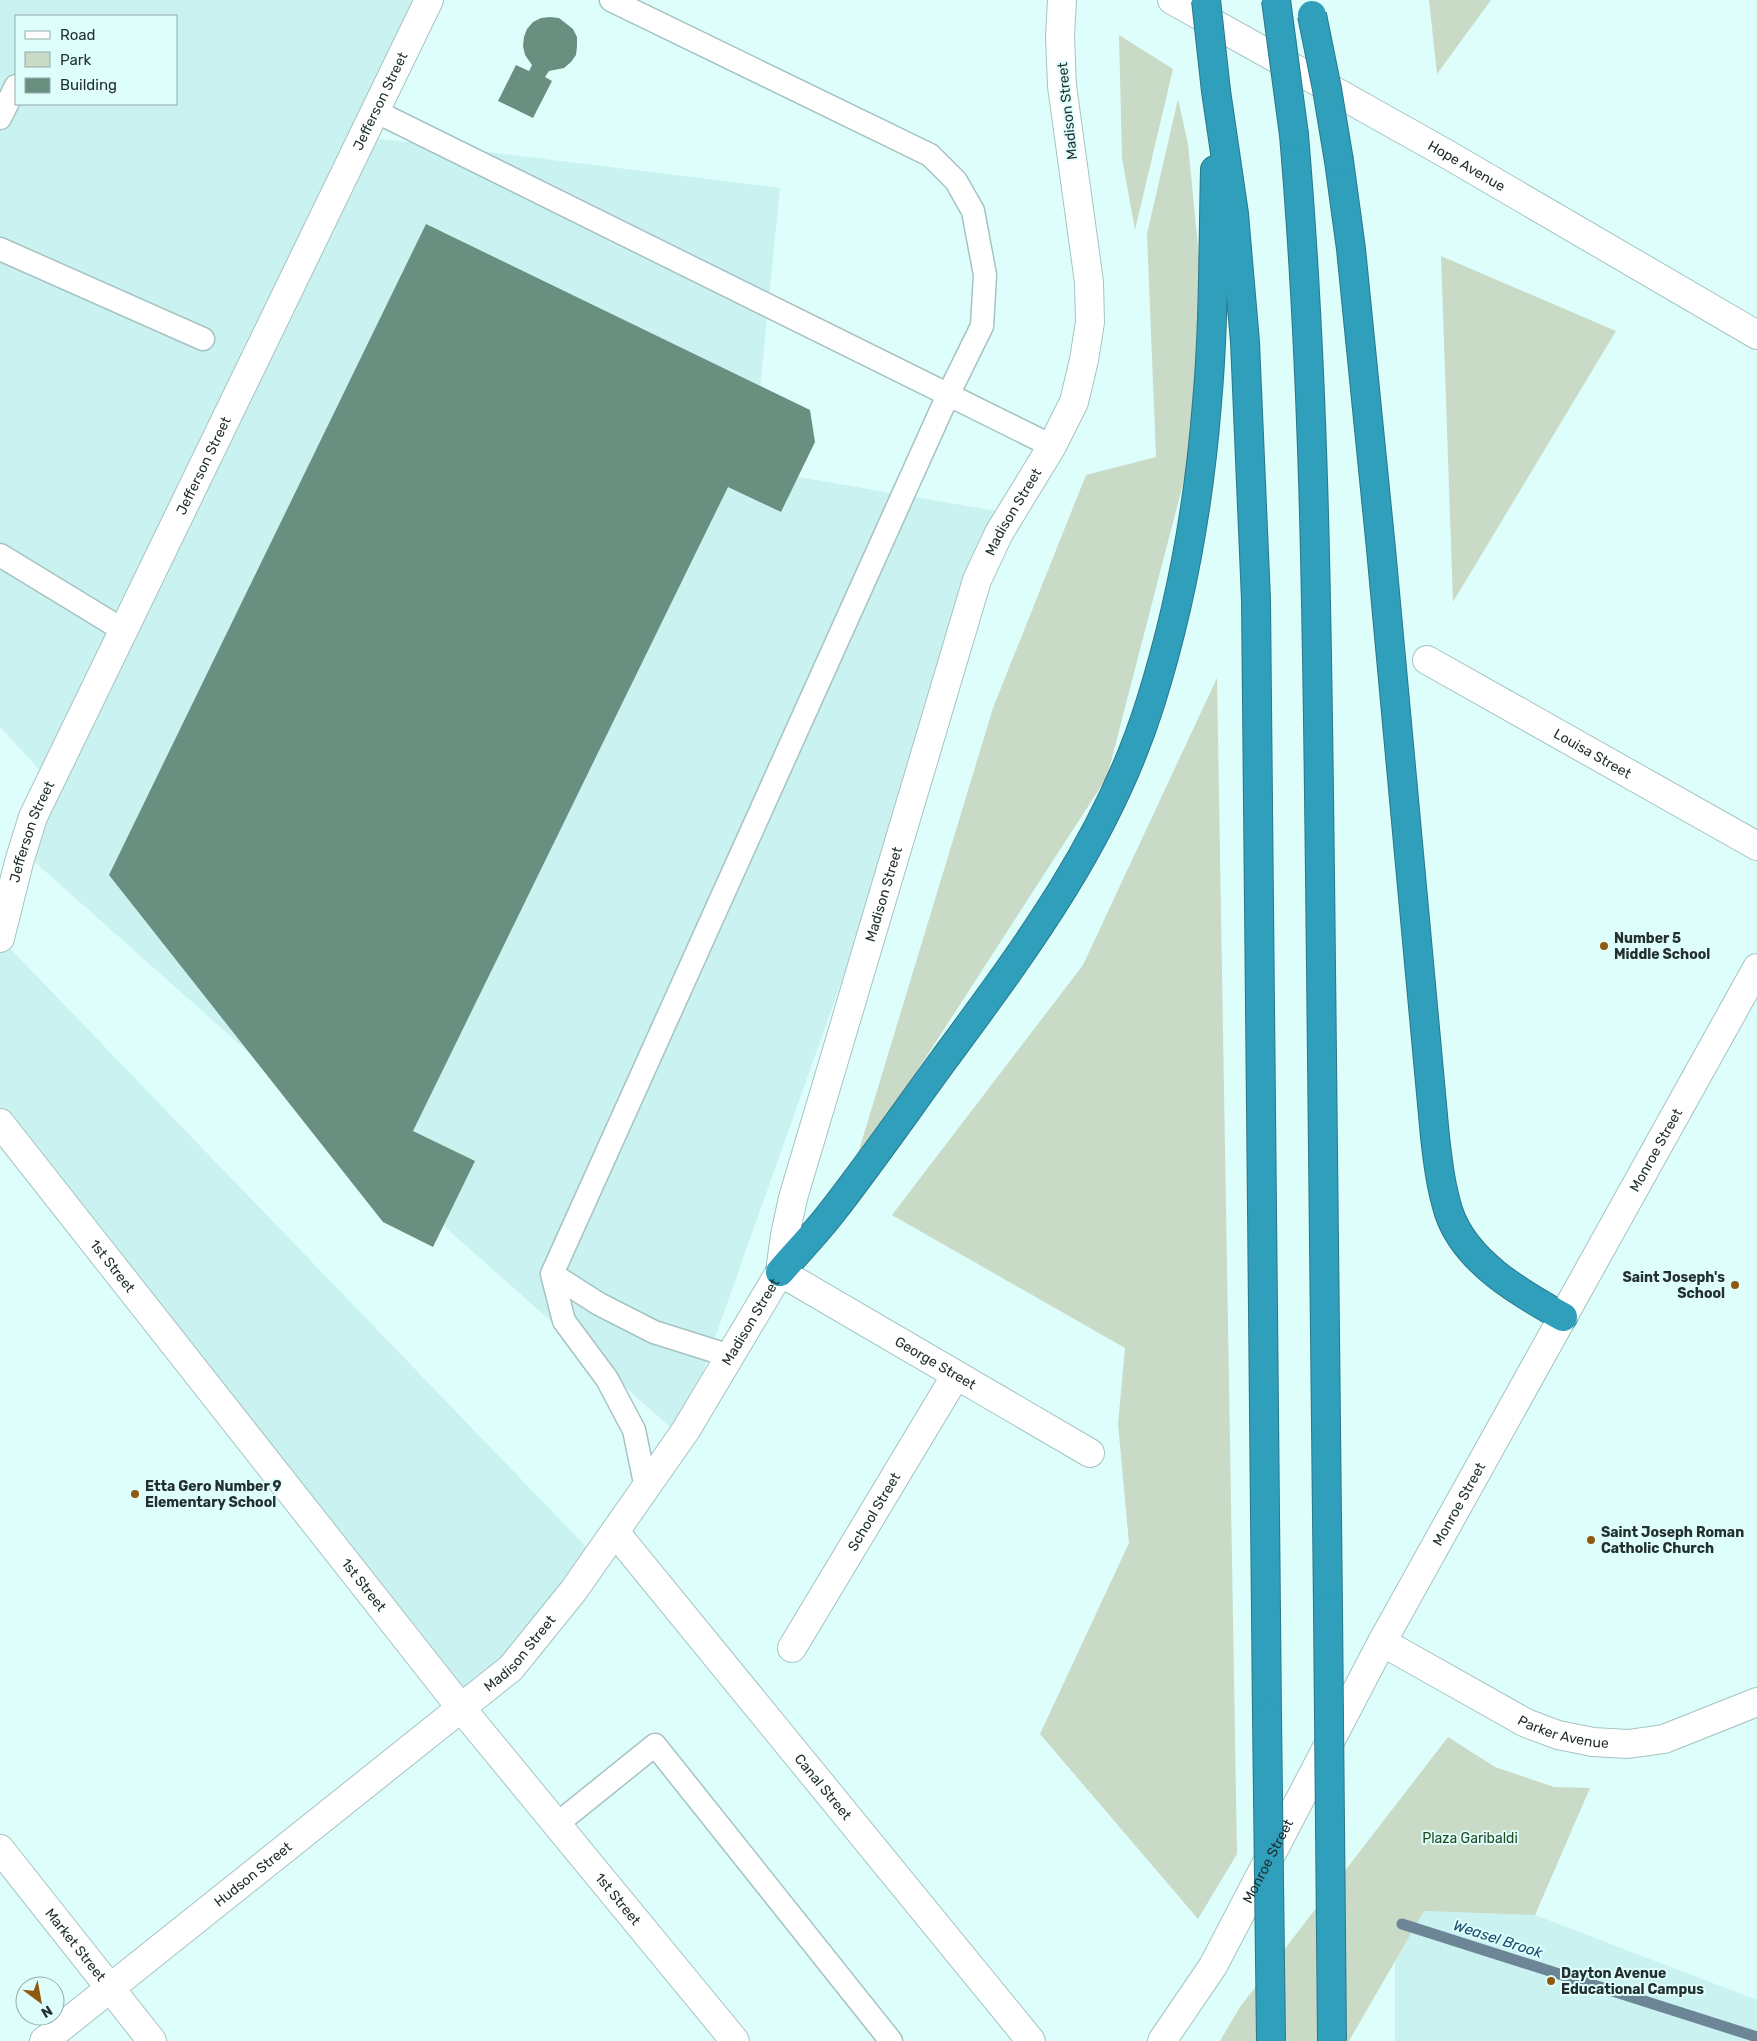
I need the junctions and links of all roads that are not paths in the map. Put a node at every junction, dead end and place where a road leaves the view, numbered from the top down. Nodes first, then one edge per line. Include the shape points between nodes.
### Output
1 (429, 0) edge
2 (611, 0) edge
3 (1062, 0) edge
4 (1172, 0) edge
5 (1206, 0) edge
6 (1276, 0) edge
7 (1310, 8) edge
8 (15, 88) edge
9 (1216, 91) junction
10 (375, 111) junction
11 (0, 118) edge
12 (0, 250) edge
13 (1757, 335) edge
14 (203, 339) dead end
15 (948, 395) junction
16 (1052, 446) junction
17 (0, 555) edge
18 (123, 630) junction
19 (1428, 660) dead end
20 (1757, 846) edge
21 (0, 938) edge
22 (1757, 968) edge
23 (0, 1124) edge
24 (780, 1272) junction
25 (552, 1274) junction
26 (1563, 1317) junction
27 (730, 1356) junction
28 (956, 1376) junction
29 (1090, 1453) dead end
30 (646, 1488) junction
31 (615, 1532) junction
32 (1382, 1642) junction
33 (792, 1648) dead end
34 (1757, 1702) edge
35 (461, 1708) junction
36 (556, 1824) junction
37 (0, 1849) edge
38 (109, 1989) junction
39 (44, 2041) edge
40 (152, 2041) edge
41 (734, 2041) edge
42 (890, 2041) edge
43 (1031, 2041) edge
44 (1162, 2041) edge
45 (1271, 2041) edge
46 (1332, 2041) edge

1 - 10 street, Jefferson Street
2 - 15 lane via 930,155 956,181 973,211 985,275 982,326
3 - 16 street, Madison Street via 1062,86 1089,282 1090,322 1074,402
4 - 13 street, Hope Avenue via 1445,153
5 - 9 highway, bridge
6 - 46 highway, bridge via 1294,135 1303,237 1317,597
7 - 26 highway, bridge via 1327,89 1351,249 1441,1182 1450,1215 1468,1247 1519,1292
8 - 11 lane
9 - 24 highway via 1208,402 1186,566 1170,639 1150,706 1124,775 1057,901 831,1214
9 - 45 highway, bridge via 1234,214 1245,342 1255,570
10 - 15 lane
10 - 18 street, Jefferson Street
12 - 14 lane
15 - 16 lane
15 - 25 lane
16 - 24 street, Madison Street via 999,533 977,580 793,1198
17 - 18 lane
18 - 21 street, Jefferson Street via 33,817
19 - 20 street, Louisa Street
22 - 26 street, Monroe Street
23 - 35 street, 1st Street
24 - 27 street, Madison Street
24 - 28 street, George Street
25 - 27 lane via 599,1304 654,1332
25 - 30 lane via 564,1321 607,1379 634,1430
26 - 32 street, Monroe Street
27 - 30 street, Madison Street via 686,1430
28 - 29 street, George Street
28 - 33 street, School Street
30 - 31 street, Madison Street
31 - 35 street, Madison Street via 574,1590 511,1668
31 - 43 street, Canal Street
32 - 34 street, Parker Avenue via 1526,1723 1558,1735 1594,1742 1628,1744 1664,1739
32 - 44 street, Monroe Street via 1213,1966
35 - 36 street, 1st Street
35 - 38 street, Hudson Street
36 - 41 street, 1st Street
36 - 42 lane via 655,1745
37 - 38 street, Market Street
38 - 39 street, Hudson Street
38 - 40 street, Market Street

